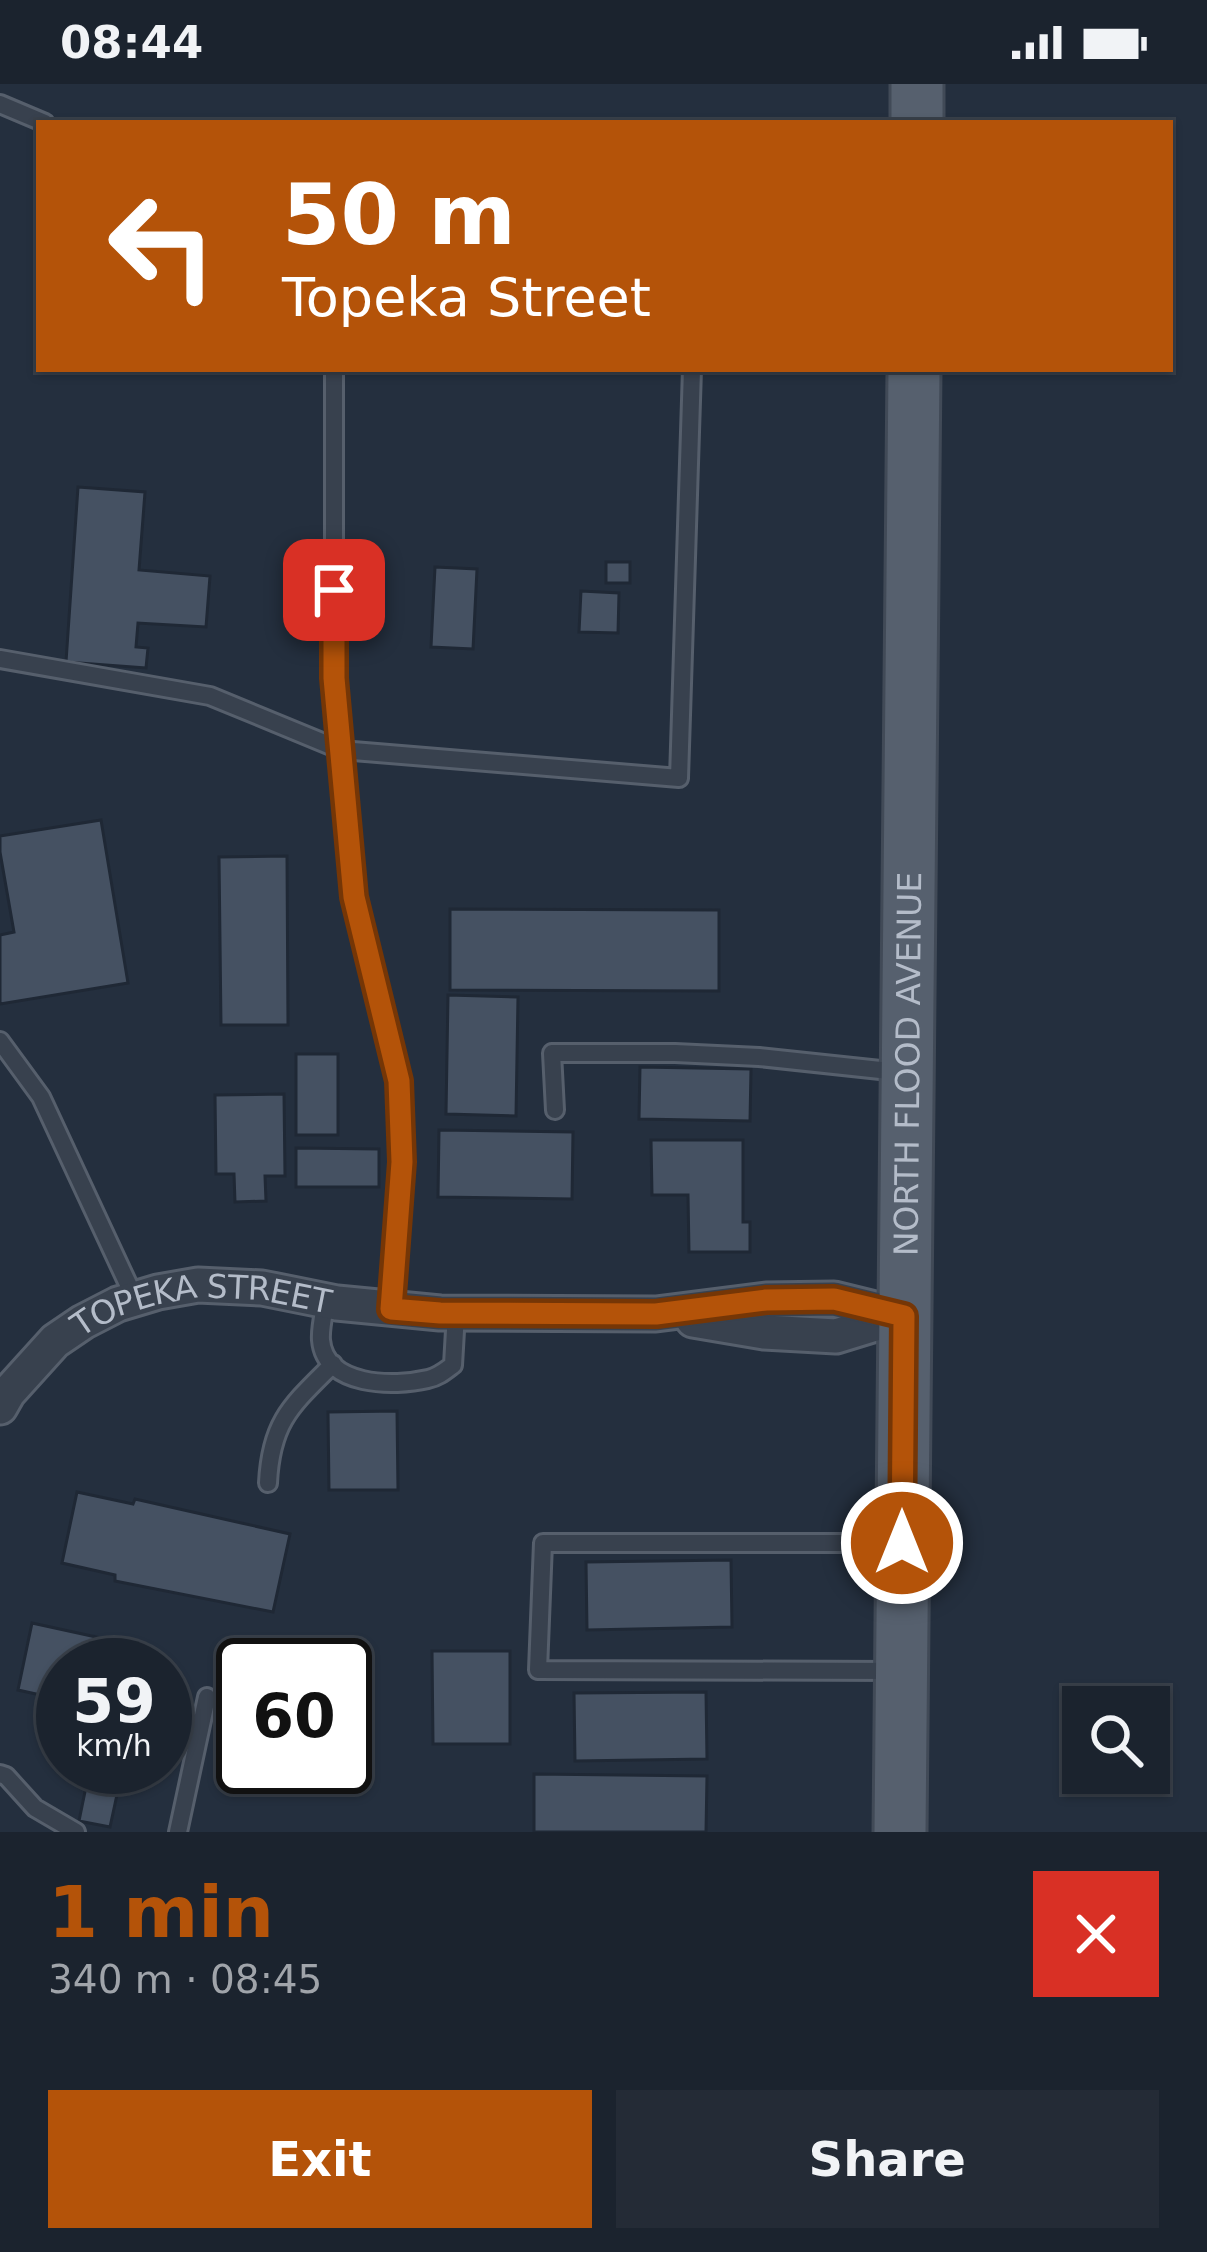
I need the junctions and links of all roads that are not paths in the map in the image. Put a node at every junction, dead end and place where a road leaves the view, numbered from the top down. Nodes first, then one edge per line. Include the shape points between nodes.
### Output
1 (917, 84) edge
2 (0, 104) edge
3 (38, 120) edge
4 (916, 120) edge
5 (334, 372) edge
6 (692, 372) edge
7 (914, 372) edge
8 (0, 658) edge
9 (341, 750) junction
10 (0, 1041) edge
11 (906, 1073) junction
12 (555, 1110) dead end
13 (135, 1299) junction
14 (326, 1301) junction
15 (391, 1309) junction
16 (456, 1313) junction
17 (904, 1316) junction
18 (332, 1364) junction
19 (0, 1407) edge
20 (268, 1484) dead end
21 (902, 1543) junction
22 (902, 1671) junction
23 (207, 1697) dead end
24 (0, 1774) edge
25 (76, 1832) edge
26 (178, 1832) edge
27 (900, 1832) edge

1 - 4 main road
2 - 3 lane
5 - 9 lane
6 - 9 lane via 679,778
7 - 11 main road, NORTH FLOOD AVENUE
8 - 9 lane via 210,696
9 - 15 lane via 354,897 399,1081
10 - 13 lane via 41,1097
11 - 12 lane via 759,1057 552,1053
11 - 17 main road, NORTH FLOOD AVENUE
13 - 14 street, TOPEKA STREET via 198,1285
13 - 19 street, TOPEKA STREET via 55,1341
14 - 15 street, TOPEKA STREET
14 - 18 lane via 321,1343
15 - 16 street, TOPEKA STREET
16 - 17 street, TOPEKA STREET via 656,1314 836,1336
16 - 18 lane via 453,1365 434,1378 382,1383
17 - 21 main road, NORTH FLOOD AVENUE
18 - 20 lane via 286,1411
21 - 22 main road, NORTH FLOOD AVENUE
21 - 22 lane via 542,1543 538,1670
22 - 27 main road, NORTH FLOOD AVENUE
23 - 26 lane
24 - 25 lane via 34,1808

